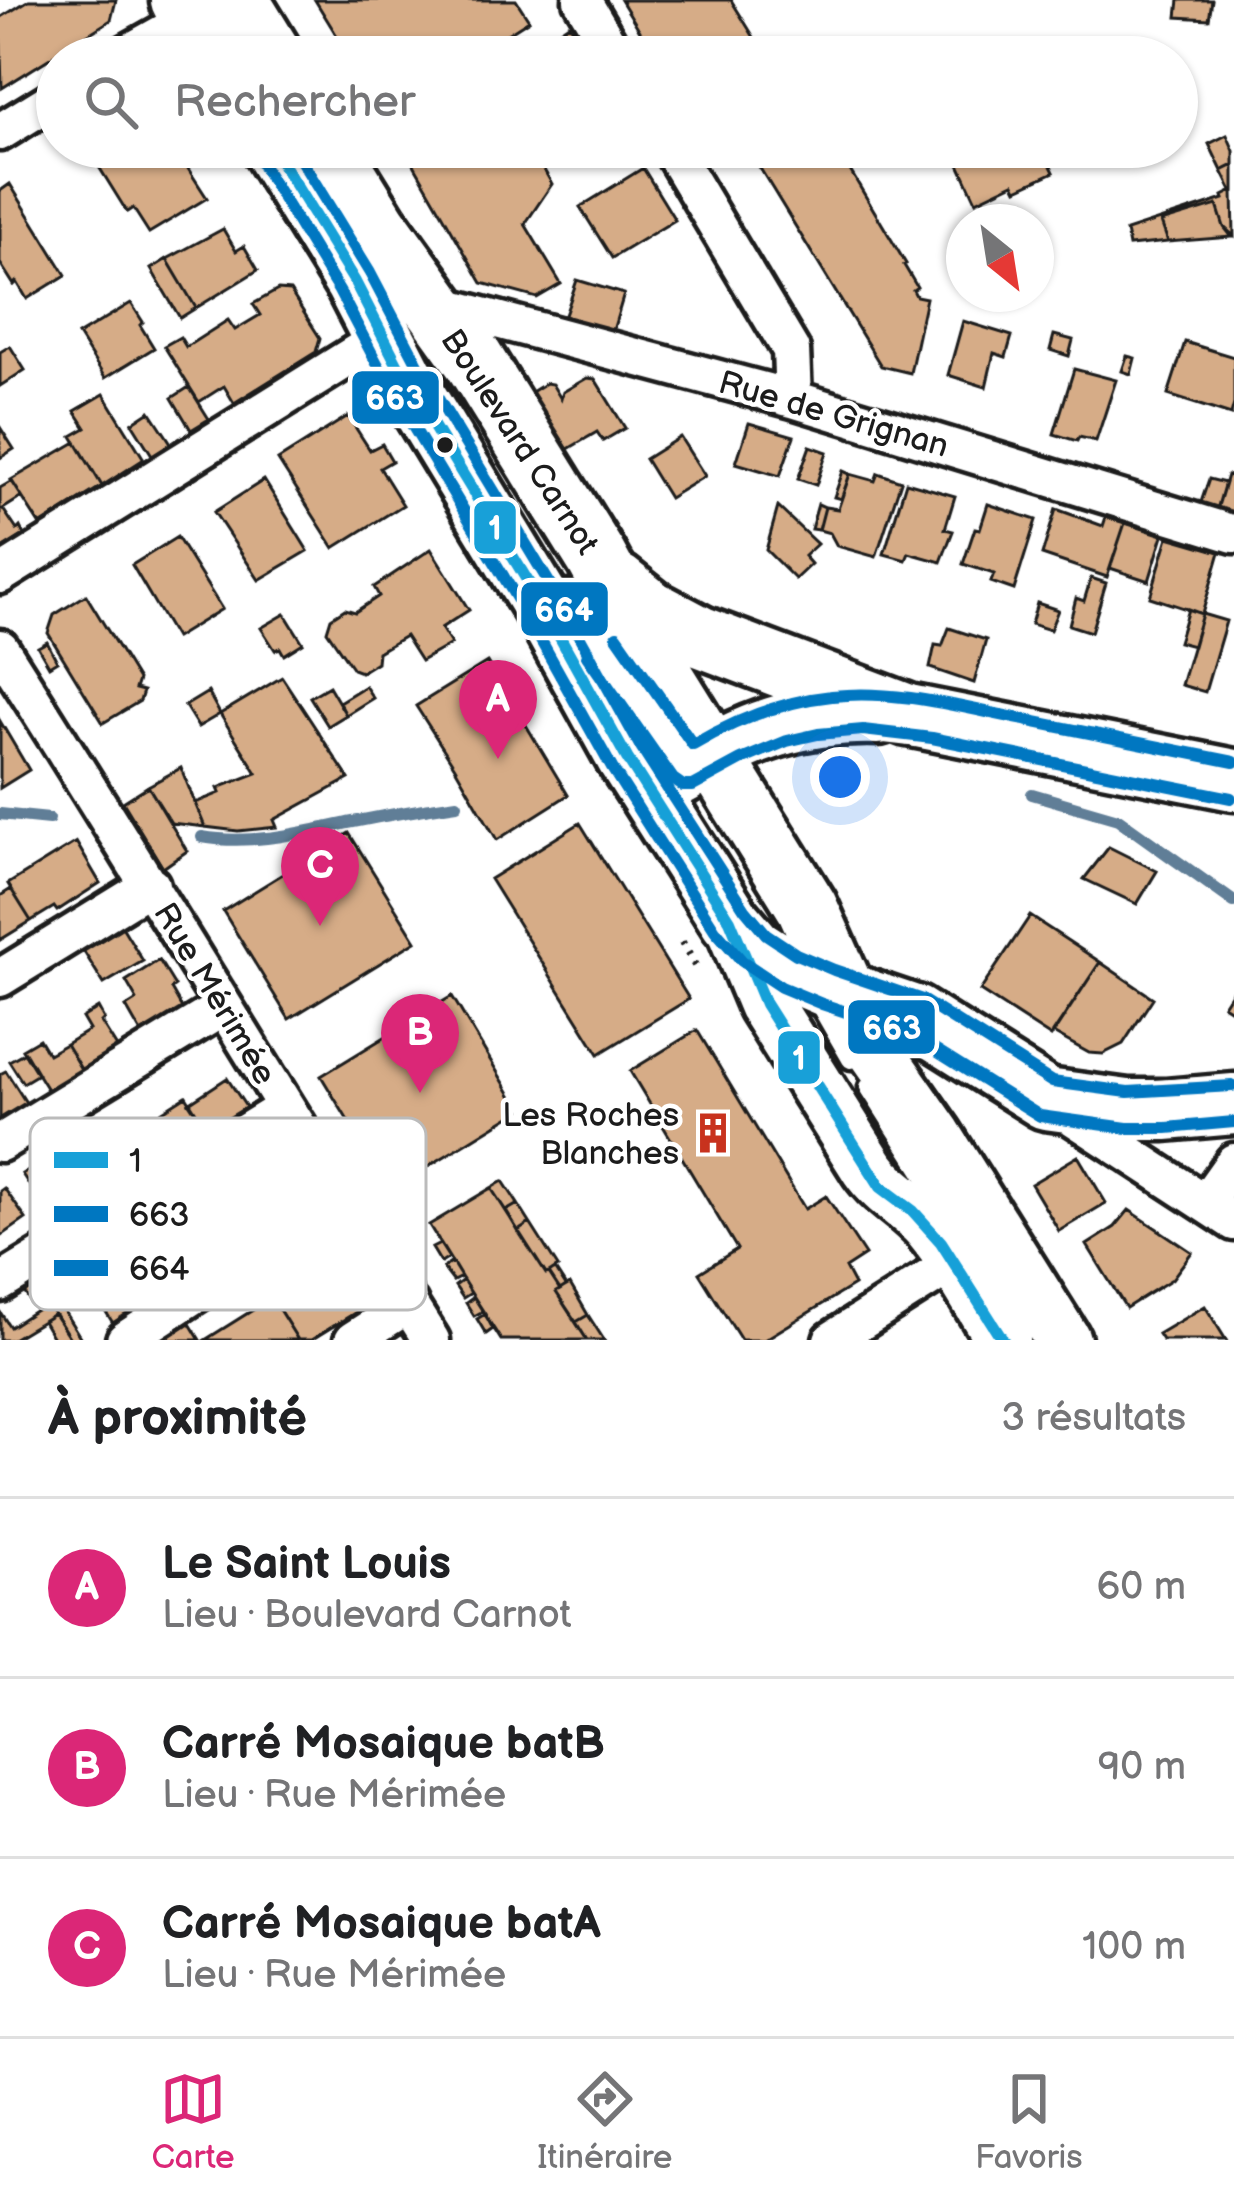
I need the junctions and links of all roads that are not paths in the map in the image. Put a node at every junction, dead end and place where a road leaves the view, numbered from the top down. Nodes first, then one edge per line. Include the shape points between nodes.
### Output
1 (582, 0) edge
2 (207, 20) edge
3 (158, 36) edge
4 (236, 36) edge
5 (603, 36) edge
6 (36, 110) edge
7 (0, 132) edge
8 (285, 168) edge
9 (310, 168) edge
10 (342, 168) edge
11 (683, 168) edge
12 (431, 302) junction
13 (382, 337) junction
14 (794, 399) junction
15 (1234, 534) edge
16 (0, 575) edge
17 (607, 575) junction
18 (0, 647) edge
19 (908, 715) junction
20 (1234, 780) edge
21 (690, 781) junction
22 (151, 885) junction
23 (757, 920) junction
24 (0, 978) edge
25 (826, 985) junction
26 (222, 1008) junction
27 (1046, 1099) junction
28 (1234, 1104) edge
29 (285, 1108) junction
30 (42, 1118) edge
31 (269, 1118) edge
32 (291, 1118) edge
33 (30, 1126) edge
34 (0, 1144) edge
35 (1234, 1162) edge
36 (1220, 1212) edge
37 (958, 1248) junction
38 (30, 1265) edge
39 (0, 1283) edge
40 (171, 1310) edge
41 (400, 1310) edge
42 (413, 1310) edge
43 (125, 1340) edge
44 (353, 1340) edge
45 (431, 1340) edge
46 (832, 1340) edge
47 (1004, 1340) edge
48 (1064, 1340) edge

1 - 5 street
2 - 3 street
2 - 4 main road
6 - 7 street
8 - 13 main road, Boulevard Carnot
9 - 21 lane
10 - 12 main road, Boulevard Carnot
11 - 14 street via 791,350
12 - 14 street, Rue de Grignan
12 - 17 main road, Boulevard Carnot
13 - 16 street
13 - 21 main road, Boulevard Carnot via 541,603
14 - 15 street, Rue de Grignan
17 - 19 main road via 699,636
17 - 21 main road, Boulevard Carnot via 644,645
18 - 22 street, Rue Mérimée
19 - 20 main road
19 - 21 main road via 817,715 745,738
21 - 23 main road, Boulevard Carnot
21 - 25 main road, Boulevard Carnot via 807,908
22 - 24 street
22 - 26 street, Rue Mérimée
23 - 25 main road, Boulevard Carnot via 754,948
23 - 37 main road, Boulevard Carnot via 765,1004 881,1187
25 - 27 main road via 914,1016
25 - 37 lane via 829,1023
25 - 48 main road, Boulevard Carnot via 935,1136
26 - 29 street, Rue Mérimée
26 - 30 street
27 - 28 main road via 1127,1110
27 - 36 street
29 - 31 street
29 - 32 street, Rue Mérimée
33 - 34 street
35 - 36 street
37 - 46 street
37 - 47 main road, Boulevard Carnot
38 - 39 street
40 - 43 street
41 - 44 street
42 - 45 street, Rue Mérimée

